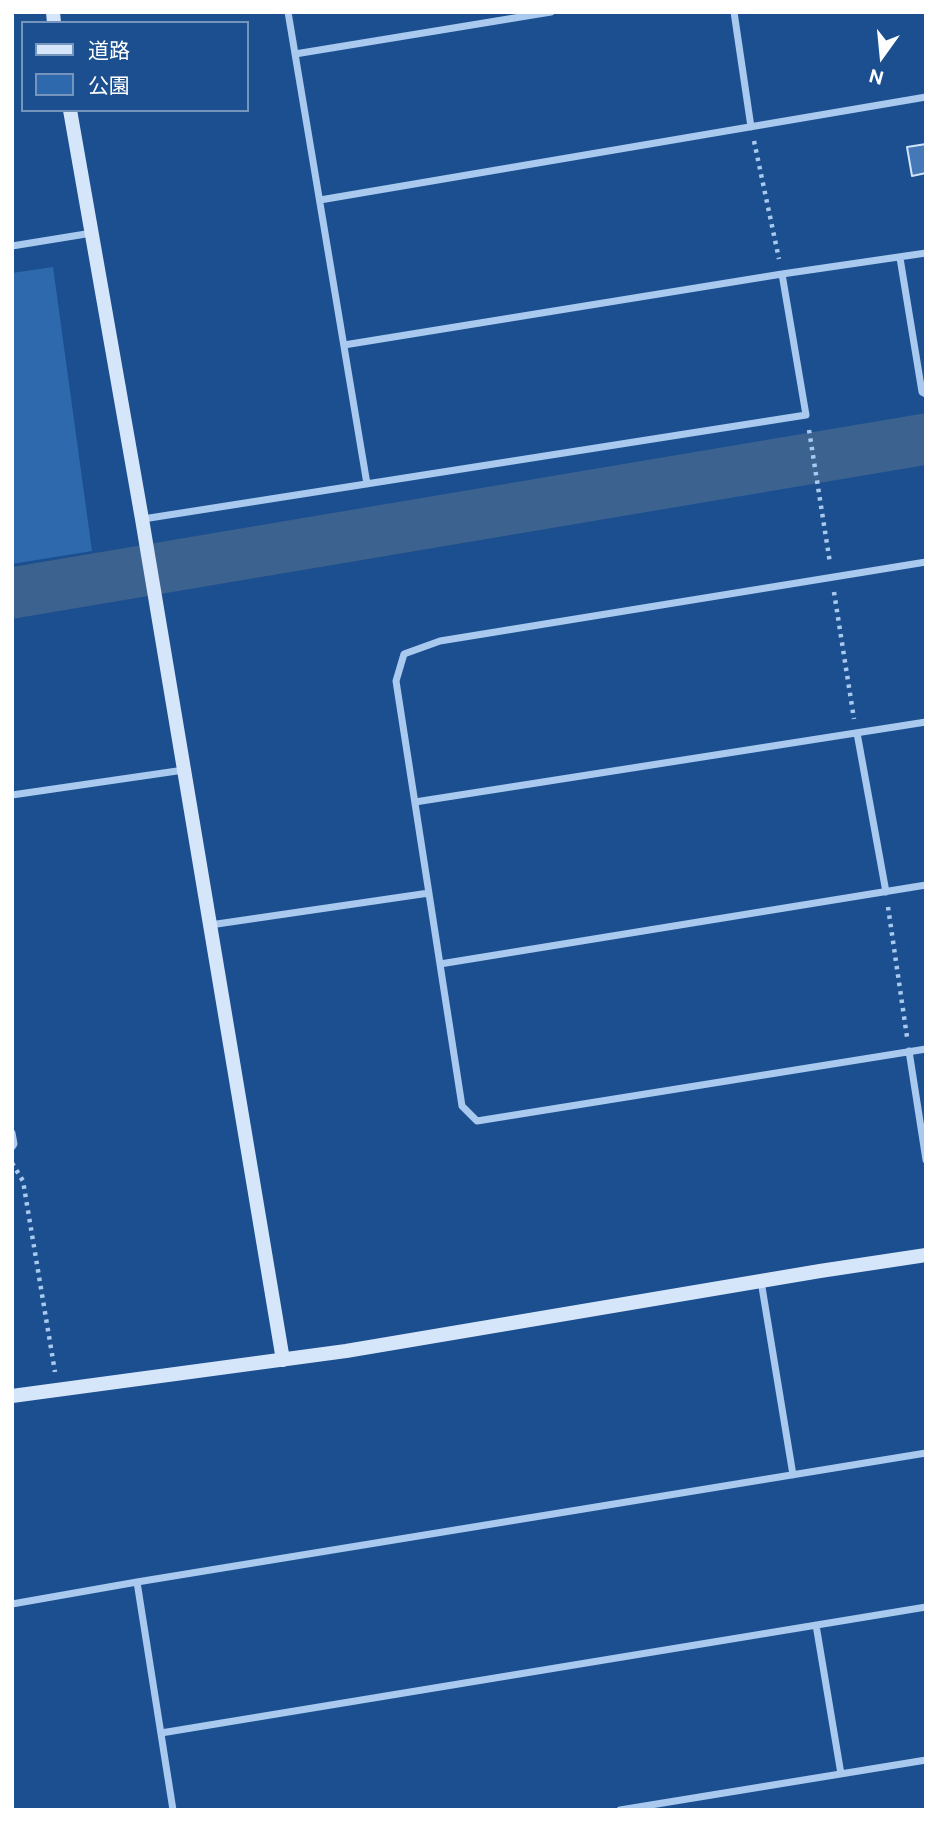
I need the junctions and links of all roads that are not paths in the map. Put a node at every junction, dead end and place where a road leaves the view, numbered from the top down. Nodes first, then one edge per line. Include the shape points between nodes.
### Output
1 (288, 12) edge
2 (551, 12) edge
3 (734, 12) edge
4 (295, 54) junction
5 (926, 97) edge
6 (70, 112) edge
7 (751, 127) junction
8 (320, 200) junction
9 (92, 233) junction
10 (12, 246) edge
11 (926, 253) edge
12 (900, 258) junction
13 (782, 274) junction
14 (344, 345) junction
15 (926, 394) edge
16 (367, 484) junction
17 (142, 519) junction
18 (926, 562) edge
19 (926, 722) edge
20 (857, 733) junction
21 (184, 770) junction
22 (12, 795) edge
23 (415, 802) junction
24 (926, 886) edge
25 (886, 892) junction
26 (429, 893) junction
27 (210, 925) junction
28 (440, 964) junction
29 (926, 1049) edge
30 (909, 1051) junction
31 (12, 1133) edge
32 (12, 1147) edge
33 (926, 1160) edge
34 (926, 1255) edge
35 (761, 1281) junction
36 (283, 1360) junction
37 (12, 1396) edge
38 (926, 1453) edge
39 (793, 1475) junction
40 (137, 1582) junction
41 (12, 1604) edge
42 (926, 1607) edge
43 (816, 1625) junction
44 (161, 1733) junction
45 (926, 1760) edge
46 (841, 1774) junction
47 (173, 1810) edge
48 (620, 1810) edge

1 - 4 street
2 - 4 street
3 - 7 street
4 - 8 street
5 - 7 street
6 - 9 street
7 - 8 street
8 - 14 street
9 - 10 street
9 - 17 street
11 - 12 street
12 - 13 street
12 - 15 street via 922,392
13 - 14 street
13 - 16 street via 806,415
14 - 16 street
16 - 17 street
17 - 21 street
18 - 23 street via 440,641 404,654 397,681
19 - 20 street
20 - 23 street
20 - 25 street
21 - 22 street
21 - 27 street
23 - 26 street
24 - 25 street
25 - 28 street
26 - 27 street
26 - 28 street
27 - 36 street
28 - 30 street via 462,1106 477,1121
29 - 30 street
30 - 33 street
31 - 32 street
34 - 35 street
35 - 36 street
35 - 39 street
36 - 37 street
38 - 39 street
39 - 40 street
40 - 41 street
40 - 44 street
42 - 43 street
43 - 44 street
43 - 46 street
44 - 47 street
45 - 46 street
46 - 48 street

